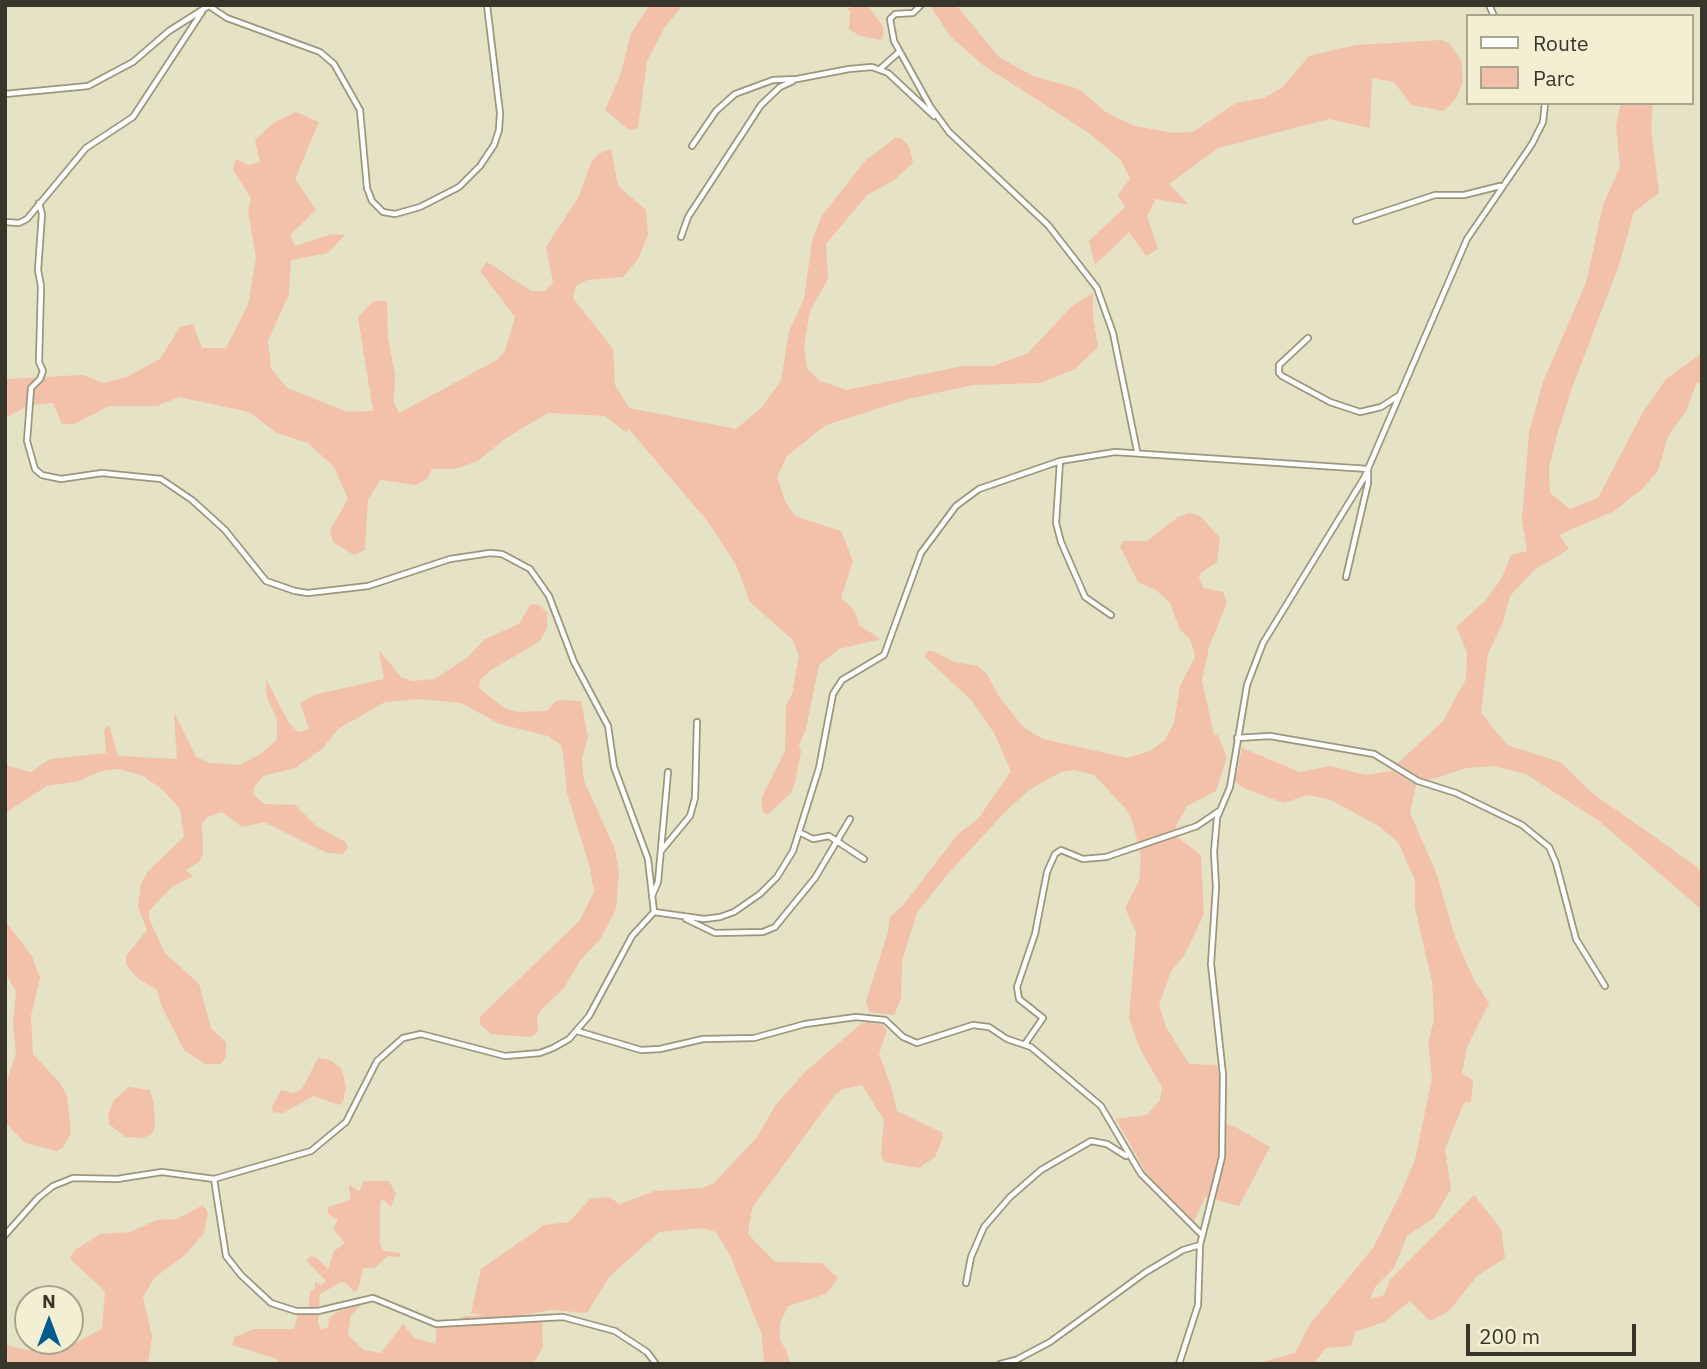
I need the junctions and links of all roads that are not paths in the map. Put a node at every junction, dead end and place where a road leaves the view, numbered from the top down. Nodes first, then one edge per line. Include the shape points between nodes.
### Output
1 (487, 5) edge
2 (921, 5) edge
3 (209, 6) edge
4 (202, 12) junction
5 (899, 52) junction
6 (880, 69) junction
7 (797, 79) junction
8 (5, 94) edge
9 (1545, 105) edge
10 (938, 119) junction
11 (692, 146) dead end
12 (1501, 185) junction
13 (39, 203) junction
14 (1356, 221) dead end
15 (5, 222) edge
16 (681, 237) dead end
17 (1308, 338) dead end
18 (1401, 393) junction
19 (1137, 452) junction
20 (1060, 461) junction
21 (1368, 469) junction
22 (1346, 577) dead end
23 (1111, 615) dead end
24 (697, 722) dead end
25 (1237, 738) junction
26 (668, 772) dead end
27 (1219, 811) junction
28 (850, 819) dead end
29 (799, 832) junction
30 (837, 841) junction
31 (661, 851) junction
32 (864, 859) dead end
33 (652, 897) junction
34 (654, 912) junction
35 (682, 917) junction
36 (1605, 986) dead end
37 (577, 1031) junction
38 (1024, 1044) junction
39 (1129, 1159) junction
40 (215, 1179) junction
41 (5, 1235) edge
42 (1202, 1235) junction
43 (1200, 1245) junction
44 (966, 1283) dead end
45 (656, 1364) edge
46 (1000, 1364) edge
47 (1179, 1364) edge

1 - 3 street via 500,113 494,145 459,187 395,214 383,212 372,201 360,110 334,64 320,52 227,18
2 - 5 street via 913,13 895,13 890,19
3 - 4 street
4 - 8 street via 169,31 133,62 88,86
4 - 13 street via 133,117 86,148
5 - 6 street
5 - 10 street
6 - 7 street via 849,69
6 - 10 street
7 - 11 street via 773,80 736,94 716,111
7 - 16 street via 779,87 761,105 688,217
9 - 12 street via 1543,122 1532,144
10 - 19 street via 1048,225 1097,288 1113,333
12 - 14 street via 1464,195 1435,195
12 - 18 street via 1467,239
13 - 15 street via 27,219
13 - 33 street via 39,362 43,371 31,388 27,441 35,469 61,479 102,473 161,479 192,499 225,530 267,581 295,591 368,586 450,559 489,553 502,554 530,569 549,596 574,662 608,726 614,767 648,859
17 - 18 street via 1279,365 1282,376 1360,412 1381,407
18 - 21 street
19 - 20 street via 1087,454
19 - 21 street
20 - 23 street via 1056,523 1060,542 1085,597
20 - 29 street via 979,489 956,506 936,531 911,573 884,655 842,680 833,694 819,768
21 - 22 street
21 - 25 street via 1263,642 1247,685
24 - 31 street via 695,798 685,824
25 - 27 street via 1230,787
25 - 36 street via 1270,736 1374,754 1418,781 1456,793 1522,825 1549,847 1576,939
26 - 31 street
27 - 38 street via 1197,826 1106,858 1083,859 1062,849 1055,854 1046,872 1035,934 1017,988 1019,999 1043,1018
27 - 42 street via 1211,964 1224,1128 1220,1171
28 - 30 street
29 - 30 street via 808,838 825,835
29 - 35 street via 776,877 746,904 720,917
30 - 32 street
30 - 35 street via 815,878 775,927 763,932 715,933
31 - 33 street
33 - 34 street
34 - 35 street
34 - 37 street via 632,936
37 - 38 street via 647,1050 703,1039 754,1038 841,1018 871,1017 886,1020 903,1037 917,1043 973,1025 989,1027
37 - 40 street via 540,1054 505,1056 421,1034 403,1038 377,1060 355,1110 333,1136 296,1157
38 - 39 street via 1101,1106
39 - 42 street
39 - 44 street via 1107,1144 1091,1141 1041,1170 984,1227
40 - 41 street via 162,1172 117,1179 73,1178 38,1198
40 - 45 street via 226,1256 271,1303 296,1311 318,1311 373,1298 436,1324 563,1317 615,1331 647,1352
42 - 43 street
43 - 46 street via 1146,1272 1050,1342
43 - 47 street via 1198,1305

